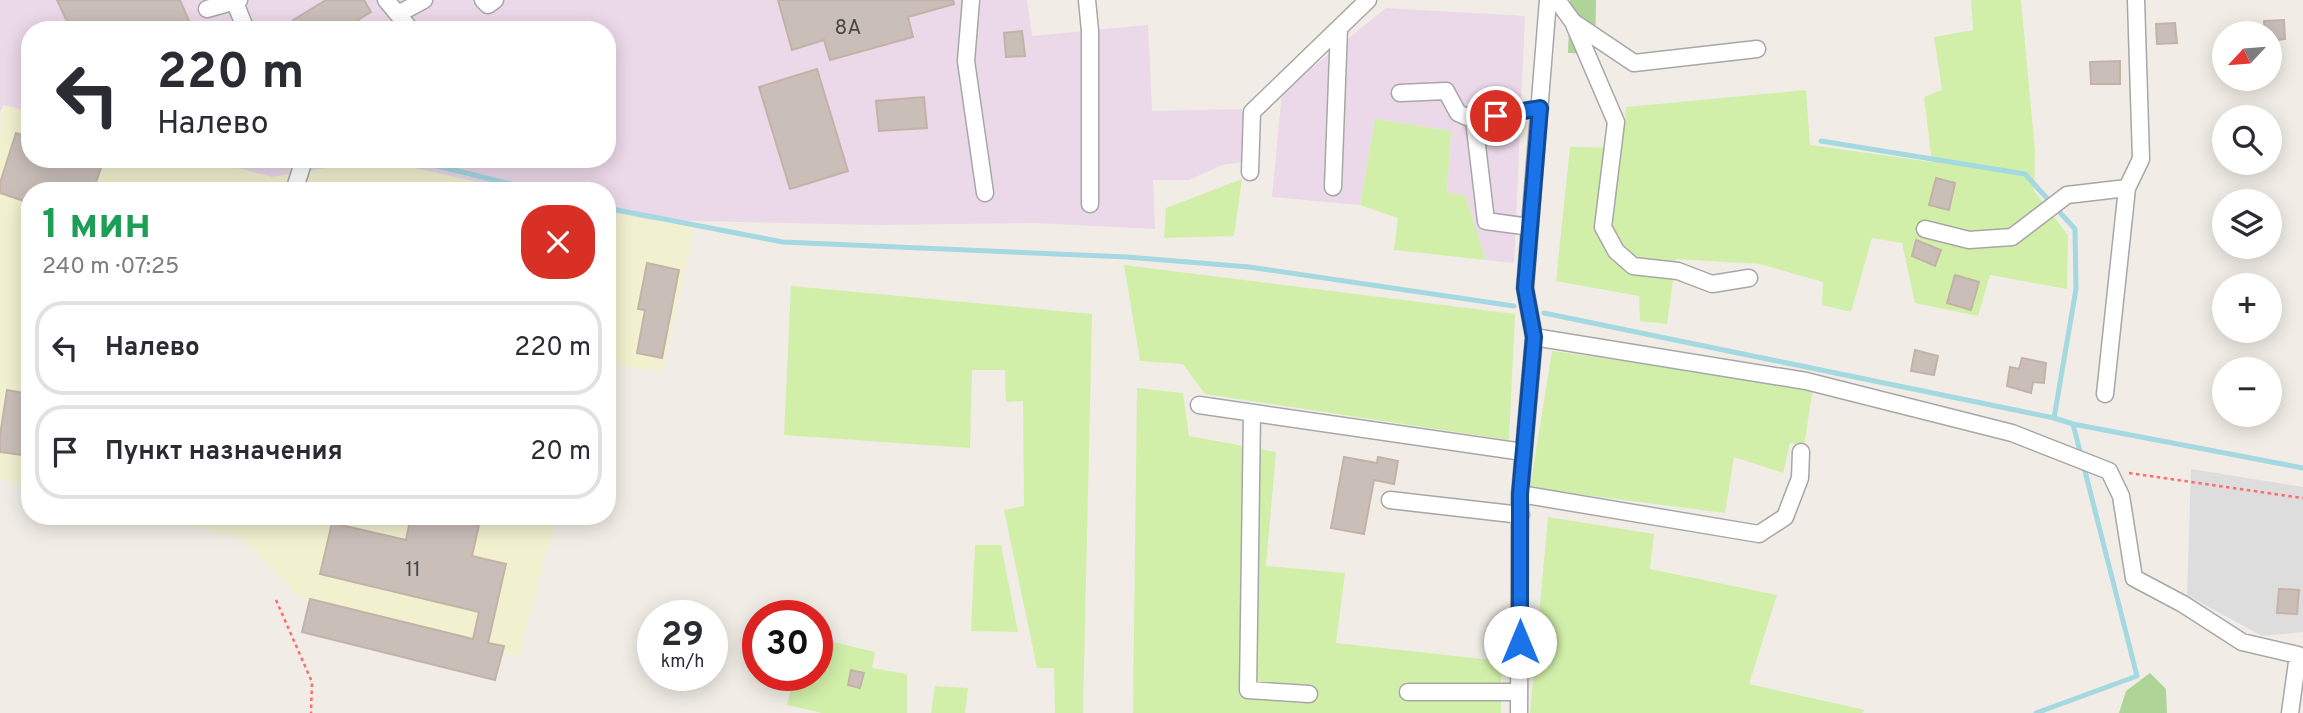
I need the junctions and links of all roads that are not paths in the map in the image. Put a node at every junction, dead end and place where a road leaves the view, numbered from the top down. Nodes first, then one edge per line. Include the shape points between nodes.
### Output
1 (386, 0) edge
2 (424, 0) edge
3 (483, 0) edge
4 (495, 0) edge
5 (971, 0) edge
6 (1087, 0) edge
7 (1368, 0) edge
8 (1548, 0) edge
9 (1557, 0) edge
10 (2137, 0) edge
11 (235, 1) edge
12 (207, 9) dead end
13 (398, 14) junction
14 (243, 21) edge
15 (404, 21) edge
16 (1573, 22) junction
17 (1339, 28) junction
18 (1757, 49) dead end
19 (1400, 93) dead end
20 (1540, 108) junction
21 (1474, 120) junction
22 (1250, 172) dead end
23 (1333, 187) dead end
24 (2127, 188) junction
25 (985, 193) dead end
26 (1090, 204) dead end
27 (1530, 227) junction
28 (1925, 229) dead end
29 (1749, 278) dead end
30 (1534, 337) junction
31 (2105, 394) dead end
32 (1199, 405) dead end
33 (1252, 413) junction
34 (1523, 452) junction
35 (1801, 452) dead end
36 (1520, 494) junction
37 (1390, 500) dead end
38 (1521, 515) junction
39 (2300, 654) edge
40 (1408, 692) dead end
41 (1519, 692) junction
42 (1309, 694) dead end
43 (1520, 713) edge
44 (2290, 713) edge

1 - 13 street
2 - 13 street
3 - 4 street via 488,5
5 - 25 street via 966,61
6 - 26 street
7 - 17 street
8 - 20 street
9 - 16 street
10 - 24 street via 2141,159
11 - 12 street
11 - 14 street
13 - 15 street
16 - 18 street via 1634,63
16 - 29 street via 1616,122 1603,228 1616,251 1633,266 1678,271 1712,284
17 - 22 street via 1252,112
17 - 23 street
19 - 21 street via 1446,91 1458,113
20 - 21 street
20 - 27 street
21 - 27 street via 1486,221
24 - 28 street via 2067,195 2012,237 1969,240
24 - 31 street
27 - 30 street via 1525,288
30 - 34 street
30 - 39 street via 1806,381 2012,433 2109,471 2122,496 2134,578 2242,642
32 - 33 street
33 - 34 street
33 - 42 street via 1248,690
34 - 36 street
35 - 36 street via 1800,478 1786,516 1759,534
36 - 38 street
37 - 38 street
38 - 41 street
39 - 44 street
40 - 41 street
41 - 43 street

